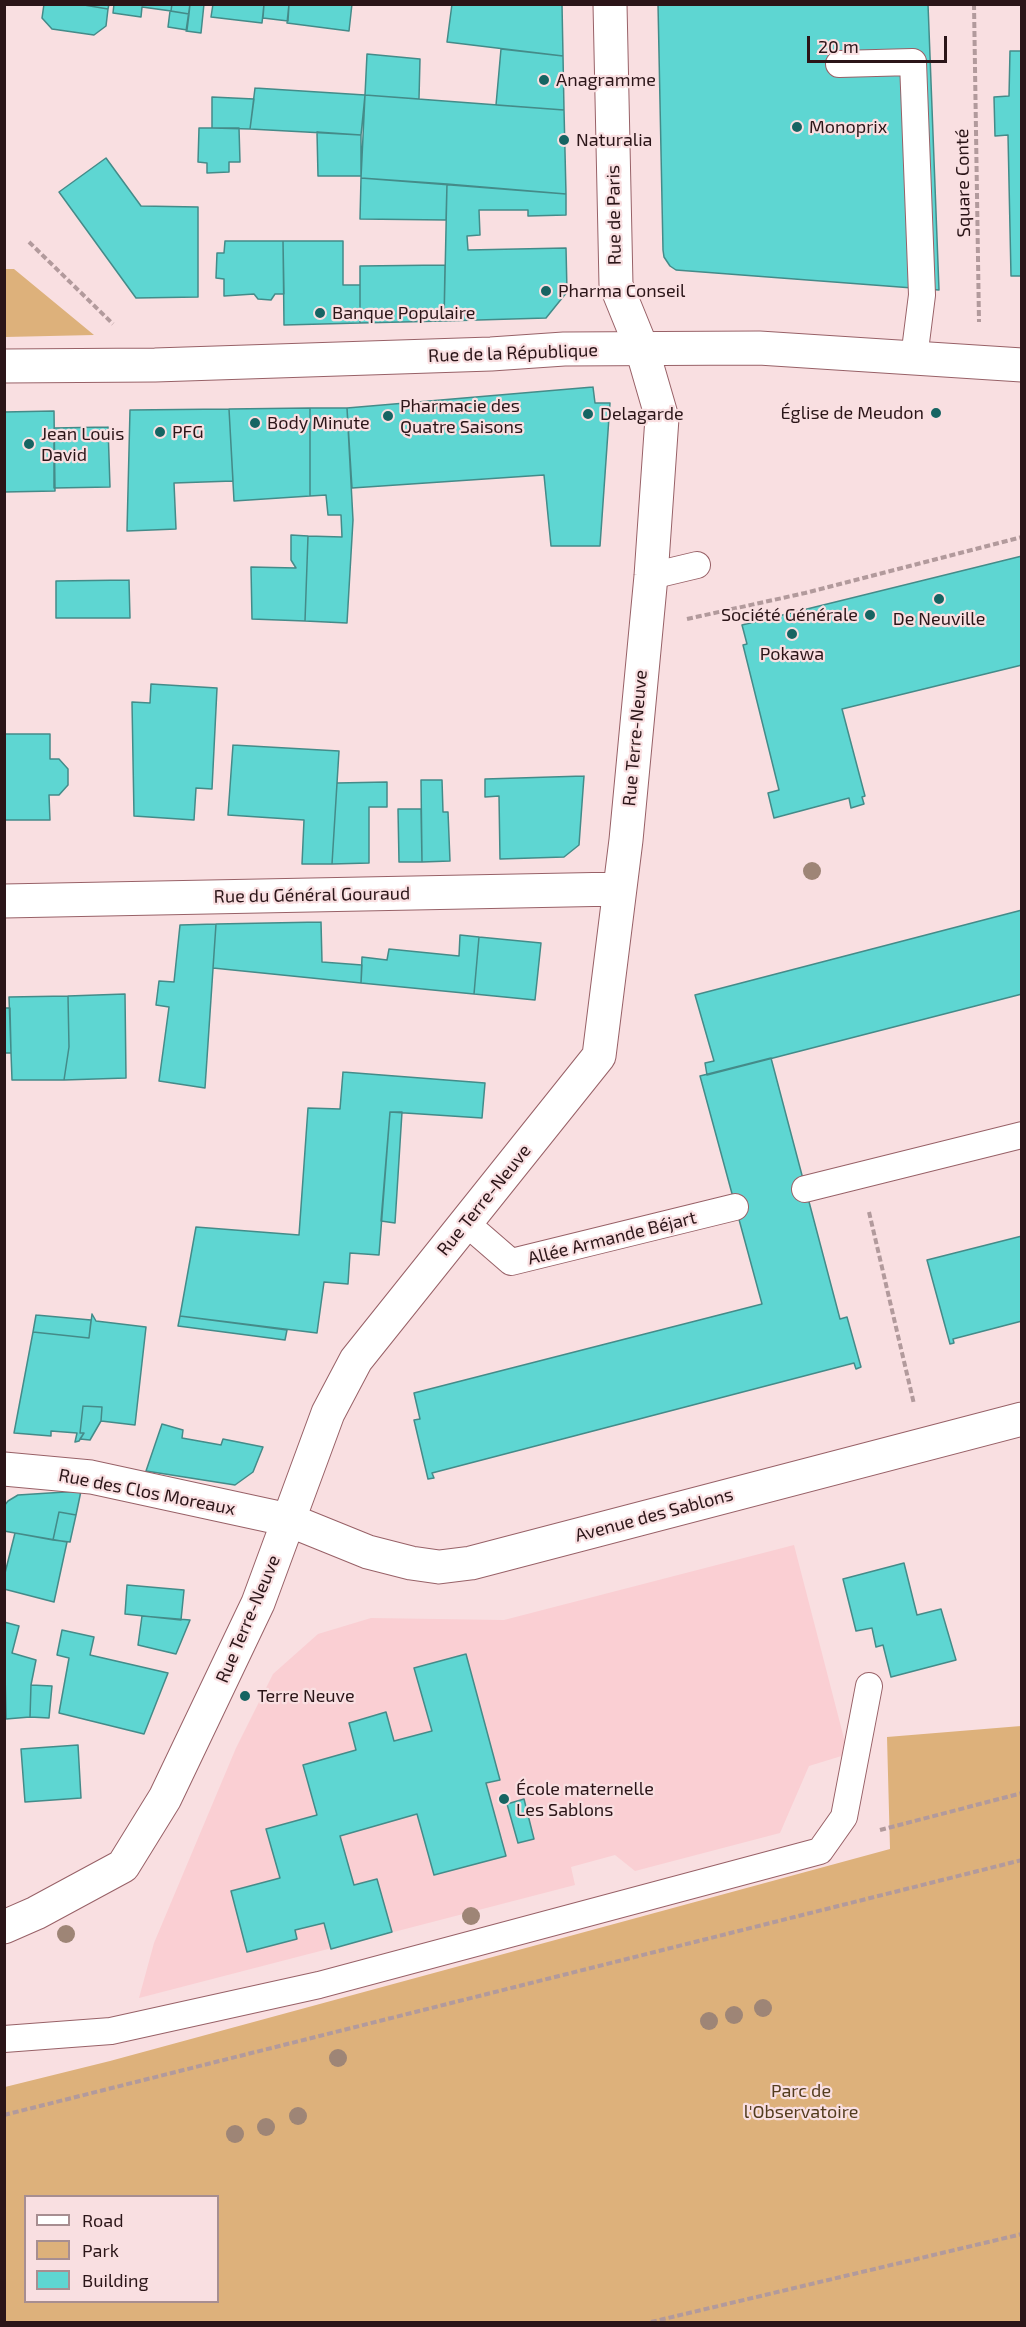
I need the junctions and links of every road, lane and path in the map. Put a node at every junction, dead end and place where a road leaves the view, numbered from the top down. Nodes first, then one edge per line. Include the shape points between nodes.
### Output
1 (610, 4) edge
2 (974, 4) edge
3 (839, 64) dead end
4 (29, 242) dead end
5 (642, 349) junction
6 (914, 358) junction
7 (980, 362) junction
8 (1022, 364) edge
9 (155, 365) junction
10 (4, 366) edge
11 (1022, 537) edge
12 (697, 564) dead end
13 (651, 576) junction
14 (645, 628) junction
15 (619, 889) junction
16 (4, 901) edge
17 (1022, 1135) edge
18 (805, 1189) dead end
19 (735, 1207) dead end
20 (466, 1223) junction
21 (872, 1226) dead end
22 (1022, 1419) edge
23 (924, 1445) junction
24 (4, 1469) edge
25 (289, 1520) junction
26 (868, 1686) dead end
27 (1022, 1860) edge
28 (4, 1927) edge
29 (4, 2039) edge
30 (4, 2115) edge
31 (1022, 2234) edge
32 (651, 2322) edge

1 - 5 street, Rue de Paris via 616,285
2 - 7 path, Square Conté
3 - 6 lane via 913,62 922,295
4 - 9 path
5 - 6 street, Rue de la République via 759,348
5 - 9 street, Rue de la République
5 - 13 street, Rue Terre-Neuve via 662,418
6 - 7 street, Rue de la République
7 - 8 street, Rue de la République
9 - 10 street, Rue de la République
11 - 14 path via 805,593
12 - 13 lane
13 - 14 street, Rue Terre-Neuve
14 - 15 street, Rue Terre-Neuve
15 - 16 street, Rue du Général Gouraud
15 - 20 street, Rue Terre-Neuve via 599,1056
17 - 18 lane
19 - 20 lane, Allée Armande Béjart via 511,1262
20 - 25 street, Rue Terre-Neuve via 356,1360 328,1413
21 - 23 path
22 - 23 street, Avenue des Sablons
23 - 25 street, Avenue des Sablons via 471,1563 411,1563 368,1552
24 - 25 street, Rue des Clos Moreaux via 91,1477
25 - 28 street, Rue Terre-Neuve via 258,1603 165,1798 123,1866
26 - 29 lane via 844,1817 820,1851 319,1985 111,2031
27 - 30 path
31 - 32 path

